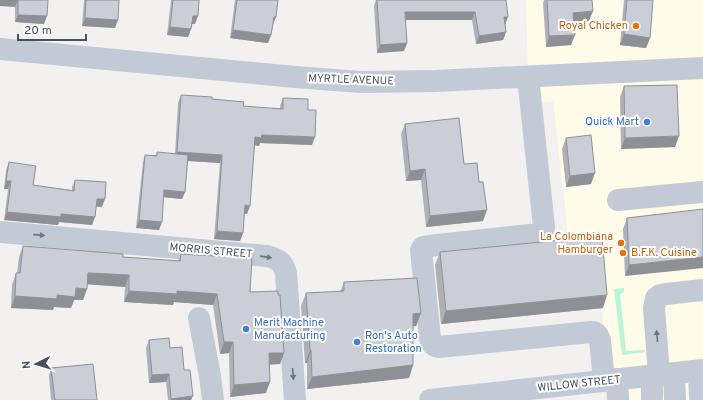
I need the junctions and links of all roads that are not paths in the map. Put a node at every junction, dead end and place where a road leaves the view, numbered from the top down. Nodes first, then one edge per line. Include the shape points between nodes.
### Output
1 (0, 49) edge
2 (703, 68) edge
3 (528, 77) junction
4 (703, 192) edge
5 (618, 200) dead end
6 (0, 232) edge
7 (703, 290) edge
8 (199, 318) dead end
9 (701, 371) edge
10 (662, 375) junction
11 (613, 387) edge
12 (443, 399) edge
13 (213, 400) edge
14 (295, 400) edge
15 (652, 400) edge
16 (675, 400) edge
17 (700, 400) edge

1 - 3 street, MYRTLE AVENUE via 361,82 435,82
2 - 3 street, MYRTLE AVENUE
3 - 11 street via 543,232 429,246 421,250 430,338 432,343 439,347 595,332 600,340
4 - 5 street
6 -> 14 street, MORRIS STREET via 267,256 278,260 286,273
10 -> 7 street via 654,308 656,298 660,295
8 - 13 street
9 - 10 street, WILLOW STREET
9 - 17 street
10 - 11 street, WILLOW STREET
10 - 15 street
10 - 16 street
11 - 12 street, WILLOW STREET

